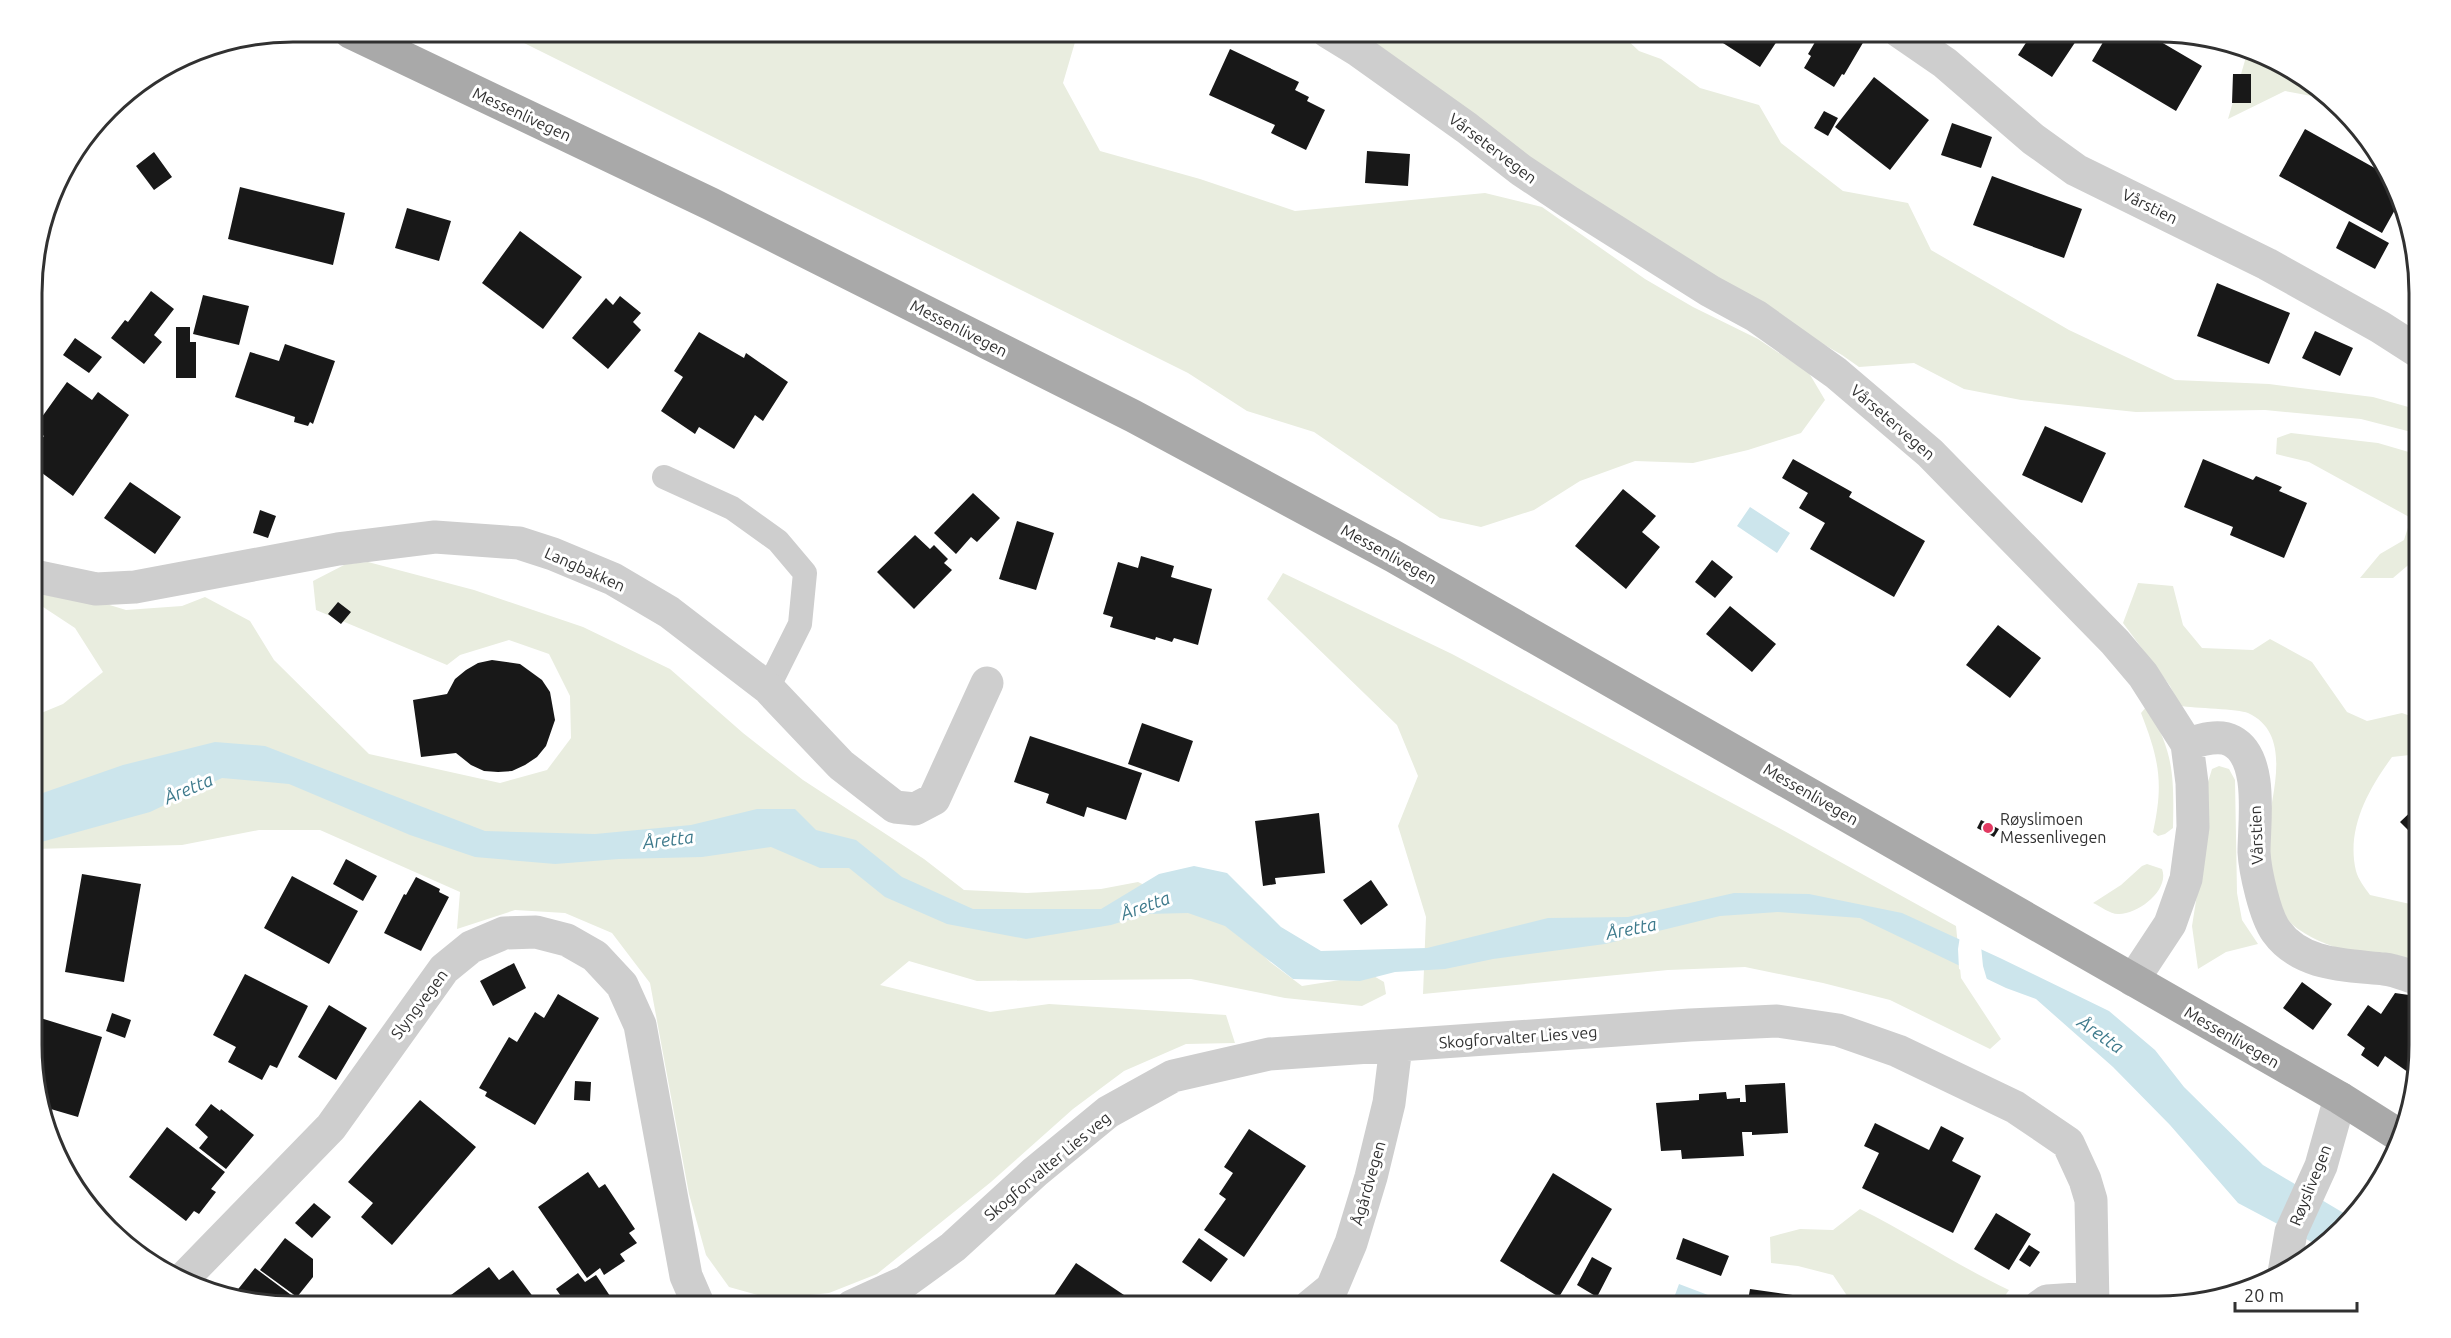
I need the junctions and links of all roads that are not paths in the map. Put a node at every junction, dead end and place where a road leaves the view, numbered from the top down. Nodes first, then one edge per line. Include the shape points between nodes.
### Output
1 (371, 42) edge
2 (1344, 42) edge
3 (1915, 42) edge
4 (2409, 346) edge
5 (664, 477) dead end
6 (42, 578) edge
7 (987, 683) dead end
8 (768, 688) junction
9 (2187, 744) junction
10 (2409, 977) edge
11 (2133, 980) junction
12 (1396, 1046) junction
13 (2340, 1098) junction
14 (2394, 1132) edge
15 (2286, 1261) edge
16 (189, 1273) edge
17 (695, 1296) edge
18 (874, 1296) edge
19 (1329, 1296) edge
20 (2093, 1296) edge

1 - 11 main road, Messenlivegen via 711,204 1133,416 1394,556
2 - 9 street, Vårsetervegen via 1521,170 1710,291 1756,316 1836,373 1930,453 2115,642 2143,675
3 - 4 street, Vårstien via 2076,170 2267,264
5 - 8 lane via 732,508 778,541 805,573 800,624
6 - 8 street, Langbakken via 96,589 135,587 338,549 424,538 519,543 614,579 669,612
7 - 8 street, Langbakken via 933,799 915,809 895,807 841,765
9 - 10 street, Vårstien via 2206,738 2231,740 2242,750 2253,774 2254,855 2262,895 2275,930 2294,948 2320,961 2386,969
9 - 11 street, Vårsetervegen via 2193,827 2186,879 2170,924
11 - 13 main road, Messenlivegen
12 - 18 street, Skogforvalter Lies veg via 1269,1054 1173,1076 1108,1112 1035,1172 954,1247 905,1282
12 - 19 street, Ågårdvegen via 1389,1103 1371,1177 1351,1243
12 - 20 street, Skogforvalter Lies veg via 1777,1021 1838,1030 1888,1047 2015,1107 2068,1143 2091,1200
13 - 14 main road, Messenlivegen
13 - 15 street, Røyslivegen via 2321,1166 2291,1232
16 - 17 street, Slyngvegen via 331,1127 444,969 471,947 504,933 536,932 567,940 595,956 622,985 640,1025 687,1276

